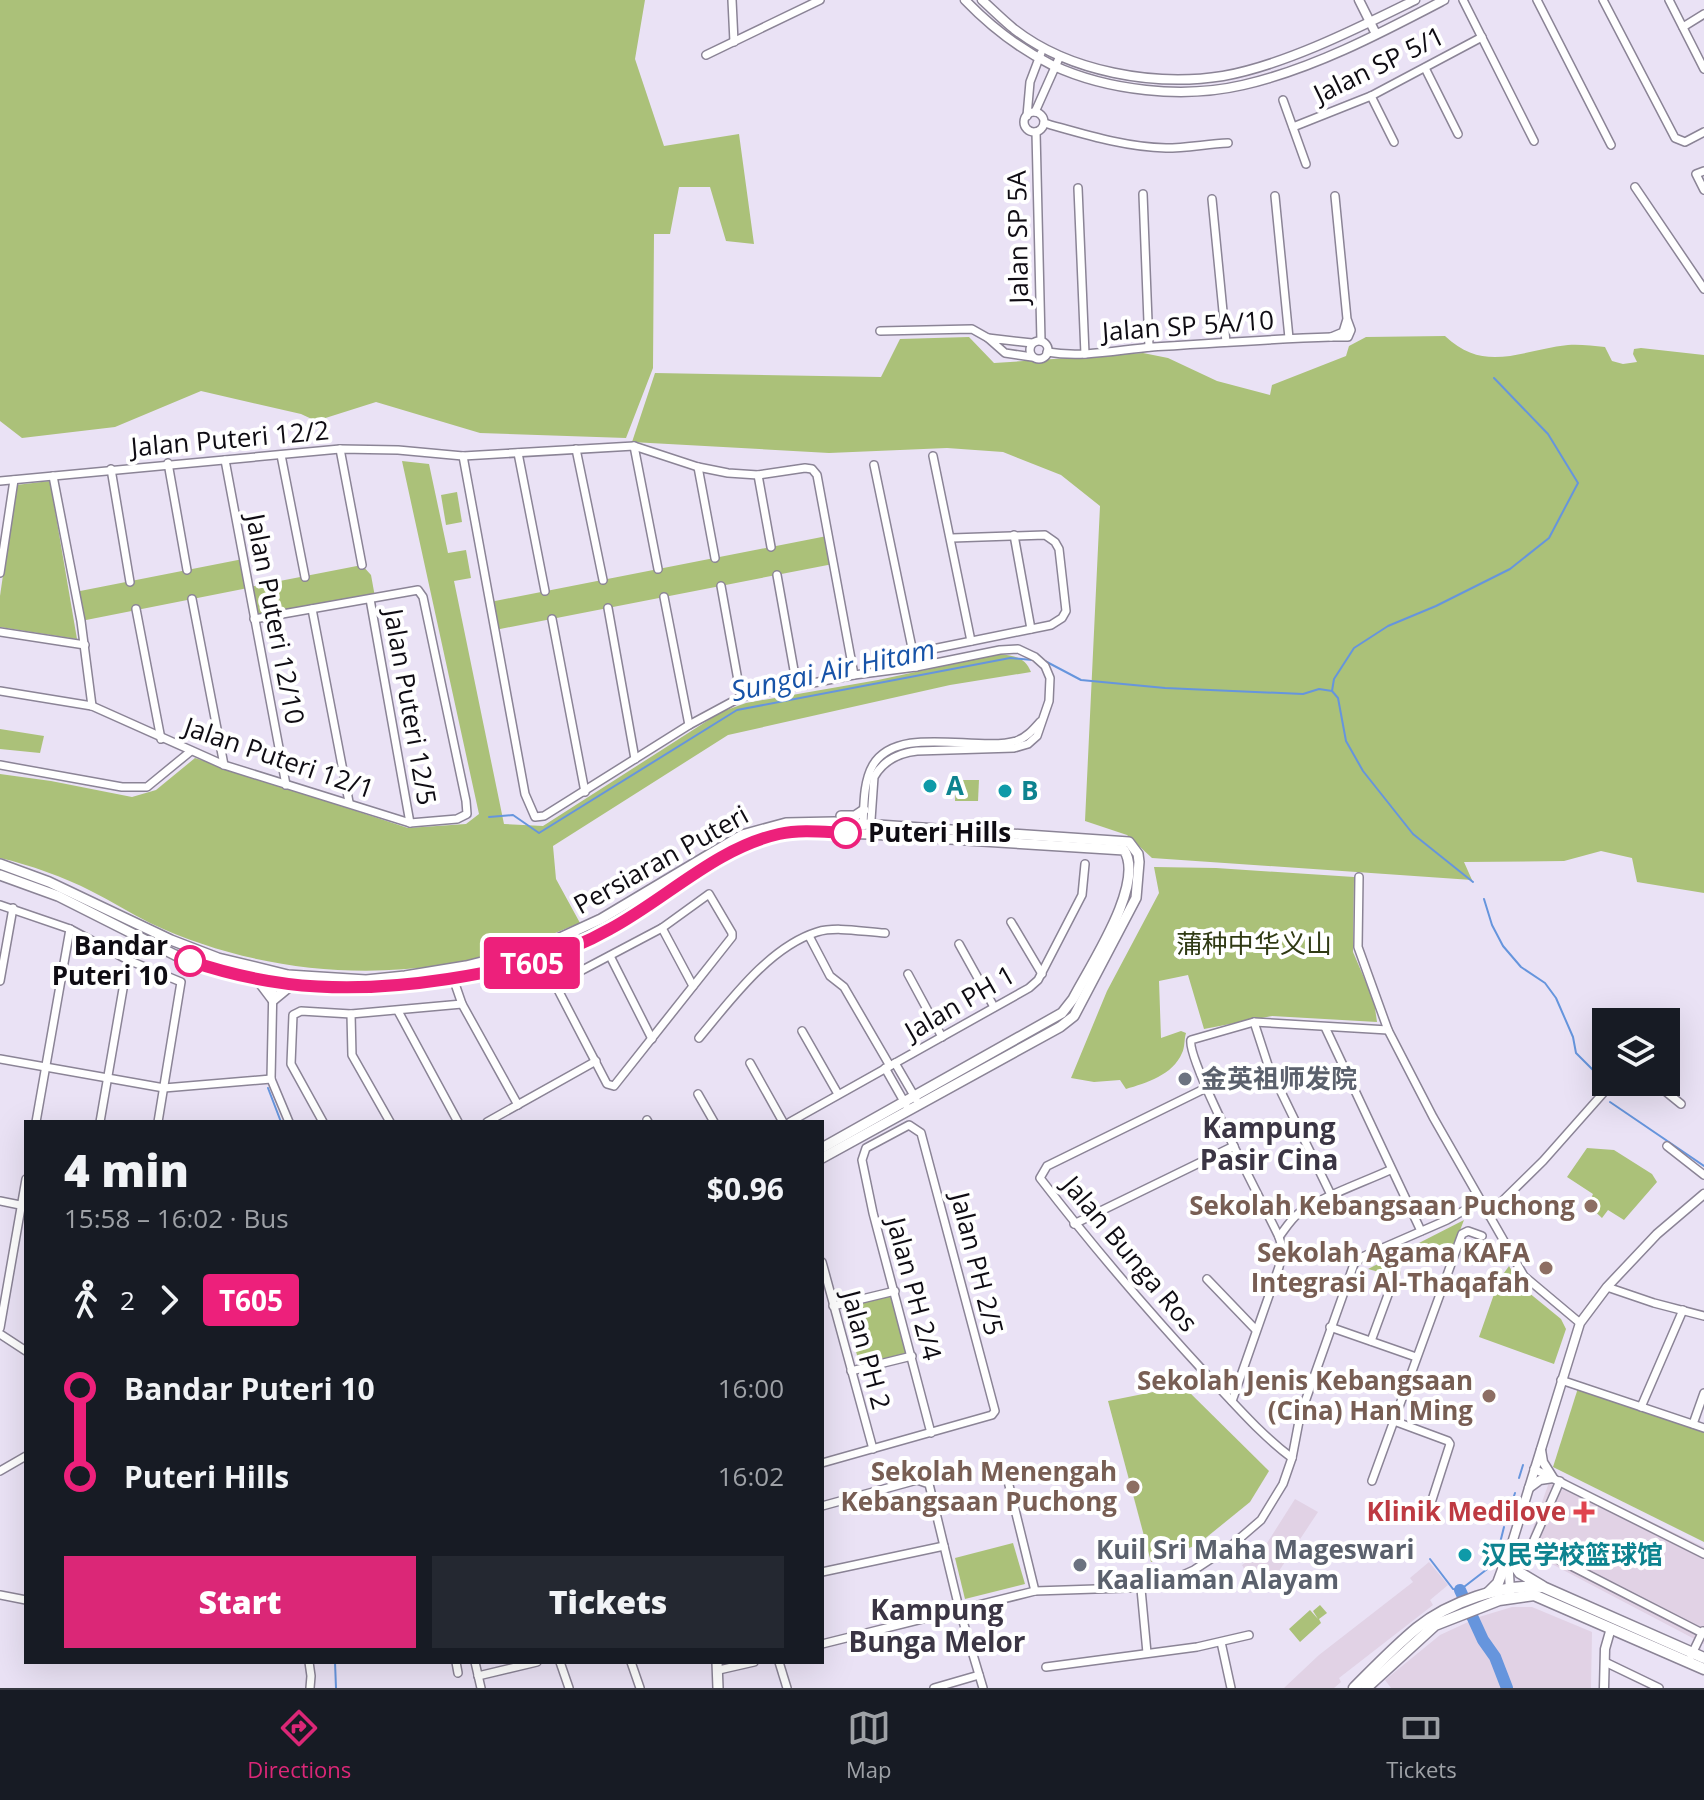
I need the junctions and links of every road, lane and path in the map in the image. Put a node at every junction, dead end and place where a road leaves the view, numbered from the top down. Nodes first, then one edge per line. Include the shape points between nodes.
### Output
1 (732, 0) edge
2 (820, 0) edge
3 (965, 0) edge
4 (982, 0) edge
5 (1359, 0) edge
6 (1415, 0) edge
7 (1444, 0) edge
8 (1463, 0) edge
9 (1537, 0) edge
10 (1603, 0) edge
11 (1669, 0) edge
12 (1704, 14) edge
13 (1370, 22) junction
14 (1683, 27) junction
15 (1376, 34) junction
16 (1482, 37) junction
17 (734, 42) junction
18 (1044, 47) junction
19 (706, 55) dead end
20 (1060, 56) junction
21 (1039, 58) junction
22 (1055, 67) junction
23 (1425, 68) junction
24 (1704, 69) edge
25 (1371, 96) junction
26 (1283, 100) dead end
27 (1031, 114) junction
28 (1044, 123) junction
29 (1293, 127) junction
30 (1036, 132) junction
31 (1702, 133) edge
32 (1458, 134) dead end
33 (1534, 141) dead end
34 (1394, 142) dead end
35 (1228, 143) dead end
36 (1611, 145) dead end
37 (1306, 164) dead end
38 (1704, 171) edge
39 (1635, 187) dead end
40 (1078, 188) dead end
41 (1704, 190) edge
42 (1143, 194) dead end
43 (1275, 196) dead end
44 (1335, 196) dead end
45 (1212, 199) dead end
46 (1704, 289) edge
47 (880, 331) dead end
48 (988, 338) junction
49 (1289, 338) junction
50 (1037, 342) junction
51 (1226, 342) junction
52 (1149, 347) junction
53 (1047, 352) junction
54 (1085, 354) junction
55 (1032, 357) junction
56 (634, 446) junction
57 (340, 449) junction
58 (576, 449) junction
59 (518, 453) junction
60 (281, 455) junction
61 (463, 456) junction
62 (933, 456) dead end
63 (225, 460) junction
64 (168, 463) junction
65 (874, 465) dead end
66 (698, 467) junction
67 (111, 469) junction
68 (758, 475) junction
69 (53, 476) junction
70 (14, 480) junction
71 (0, 481) edge
72 (1014, 535) junction
73 (952, 538) junction
74 (771, 547) dead end
75 (715, 558) dead end
76 (362, 565) dead end
77 (658, 569) dead end
78 (187, 570) dead end
79 (0, 573) edge
80 (777, 575) dead end
81 (305, 577) dead end
82 (603, 580) dead end
83 (130, 582) dead end
84 (721, 586) dead end
85 (545, 591) dead end
86 (664, 597) dead end
87 (192, 599) dead end
88 (370, 599) junction
89 (608, 608) dead end
90 (136, 609) dead end
91 (312, 609) junction
92 (254, 619) junction
93 (552, 619) dead end
94 (1031, 629) junction
95 (0, 632) edge
96 (971, 641) junction
97 (85, 645) junction
98 (913, 653) junction
99 (916, 667) junction
100 (854, 675) junction
101 (797, 687) junction
102 (0, 691) edge
103 (741, 697) junction
104 (92, 706) junction
105 (1042, 721) junction
106 (689, 725) junction
107 (161, 739) junction
108 (191, 751) junction
109 (635, 759) junction
110 (0, 765) edge
111 (224, 765) junction
112 (286, 785) junction
113 (585, 792) junction
114 (349, 802) junction
115 (864, 810) junction
116 (811, 821) junction
117 (410, 823) junction
118 (867, 829) junction
119 (0, 864) edge
120 (1085, 864) dead end
121 (0, 875) edge
122 (1359, 877) dead end
123 (0, 905) edge
124 (13, 908) junction
125 (1011, 922) dead end
126 (662, 928) junction
127 (70, 929) junction
128 (885, 933) dead end
129 (809, 936) junction
130 (959, 944) dead end
131 (538, 948) junction
132 (610, 956) junction
133 (542, 959) junction
134 (128, 960) junction
135 (252, 967) junction
136 (908, 974) dead end
137 (1042, 974) junction
138 (453, 978) junction
139 (258, 980) junction
140 (289, 980) junction
141 (0, 981) edge
142 (273, 983) junction
143 (556, 984) junction
144 (693, 986) junction
145 (273, 1000) junction
146 (462, 1004) junction
147 (994, 1007) junction
148 (398, 1011) junction
149 (351, 1014) junction
150 (1254, 1022) junction
151 (1325, 1027) junction
152 (1388, 1030) junction
153 (802, 1031) dead end
154 (942, 1037) junction
155 (699, 1038) dead end
156 (652, 1039) junction
157 (0, 1059) edge
158 (596, 1061) junction
159 (750, 1063) dead end
160 (890, 1066) junction
161 (46, 1067) junction
162 (108, 1078) junction
163 (271, 1079) junction
164 (164, 1088) junction
165 (1206, 1088) junction
166 (698, 1094) dead end
167 (838, 1094) junction
168 (1601, 1096) edge
169 (1671, 1096) edge
170 (916, 1100) junction
171 (1681, 1104) dead end
172 (518, 1105) junction
173 (907, 1106) junction
174 (36, 1120) edge
175 (100, 1120) edge
176 (158, 1120) edge
177 (288, 1120) edge
178 (322, 1120) edge
179 (389, 1120) edge
180 (457, 1120) edge
181 (491, 1120) edge
182 (713, 1120) edge
183 (782, 1120) edge
184 (793, 1120) edge
185 (1234, 1146) junction
186 (1667, 1146) dead end
187 (824, 1147) edge
188 (863, 1154) joint
189 (824, 1157) edge
190 (1390, 1170) junction
191 (1704, 1175) edge
192 (1704, 1194) edge
193 (1332, 1197) junction
194 (0, 1201) edge
195 (1481, 1201) junction
196 (24, 1205) edge
197 (1488, 1215) junction
198 (1074, 1224) junction
199 (1421, 1231) junction
200 (1482, 1236) dead end
201 (1279, 1237) junction
202 (824, 1270) edge
203 (1396, 1273) dead end
204 (1207, 1279) dead end
205 (1607, 1287) junction
206 (895, 1291) junction
207 (833, 1306) junction
208 (1683, 1310) junction
209 (1704, 1316) edge
210 (1580, 1323) junction
211 (1330, 1327) junction
212 (1256, 1330) junction
213 (0, 1331) edge
214 (1371, 1341) junction
215 (24, 1349) edge
216 (912, 1356) junction
217 (1416, 1357) junction
218 (851, 1371) junction
219 (1561, 1380) junction
220 (1704, 1393) edge
221 (1232, 1401) junction
222 (1641, 1407) junction
223 (1394, 1421) junction
224 (1693, 1424) junction
225 (1704, 1428) edge
226 (931, 1433) junction
227 (873, 1449) junction
228 (1541, 1449) junction
229 (24, 1457) edge
230 (1292, 1458) junction
231 (824, 1462) edge
232 (1534, 1469) junction
233 (0, 1471) edge
234 (1006, 1473) dead end
235 (1557, 1479) junction
236 (1372, 1481) dead end
237 (1528, 1489) junction
238 (1431, 1503) dead end
239 (824, 1505) edge
240 (944, 1546) junction
241 (1704, 1554) edge
242 (1508, 1556) junction
243 (824, 1572) edge
244 (1543, 1587) junction
245 (1141, 1589) junction
246 (1035, 1591) junction
247 (1511, 1592) junction
248 (0, 1595) edge
249 (24, 1600) edge
250 (1481, 1600) junction
251 (959, 1608) junction
252 (1457, 1610) junction
253 (1611, 1628) junction
254 (1703, 1632) edge
255 (1249, 1635) dead end
256 (1221, 1642) junction
257 (824, 1643) edge
258 (1147, 1653) junction
259 (1691, 1657) junction
260 (1704, 1658) edge
261 (1605, 1662) junction
262 (309, 1664) edge
263 (456, 1664) edge
264 (475, 1664) edge
265 (529, 1664) edge
266 (561, 1664) edge
267 (632, 1664) edge
268 (780, 1664) edge
269 (721, 1666) edge
270 (1046, 1667) dead end
271 (1704, 1669) edge
272 (458, 1673) dead end
273 (979, 1675) junction
274 (478, 1676) junction
275 (310, 1688) edge
276 (481, 1688) edge
277 (569, 1688) edge
278 (640, 1688) edge
279 (721, 1688) edge
280 (787, 1688) edge
281 (934, 1688) edge
282 (983, 1688) edge
283 (1231, 1688) edge
284 (1354, 1688) edge
285 (1366, 1688) edge
286 (1604, 1688) edge
287 (1659, 1688) edge

1 - 17 street
2 - 17 street
3 - 21 street
4 - 18 street via 1014,30
5 - 13 street
6 - 13 street
7 - 15 street
8 - 16 street
9 - 36 street
10 - 31 street via 1675,138 1685,142
11 - 14 street
12 - 14 street
13 - 15 street
13 - 20 street via 1223,76 1164,79
14 - 24 street
15 - 22 street via 1279,74 1225,88 1170,91
16 - 23 street, Jalan SP 5/1
16 - 33 street
17 - 19 street
18 - 20 street
18 - 21 street
20 - 22 street
21 - 22 street
21 - 27 street via 1030,82
22 - 27 street
23 - 25 street, Jalan SP 5/1
23 - 32 street
25 - 29 street, Jalan SP 5/1
25 - 34 street
26 - 29 street
27 - 28 street via 1043,117
27 - 30 street, Jalan SP 5A via 1026,127
28 - 30 street, Jalan SP 5A
28 - 35 street via 1144,146
29 - 37 street
30 - 50 street, Jalan SP 5A
38 - 41 street via 1696,178
39 - 46 street
40 - 54 street
42 - 52 street
43 - 49 street
44 - 49 street, Jalan SP 5A/10 via 1350,336
45 - 51 street
47 - 48 street via 972,329
48 - 50 street
48 - 55 street via 1005,353
49 - 51 street, Jalan SP 5A/10
50 - 53 street via 1047,346
50 - 55 street
51 - 52 street, Jalan SP 5A/10
52 - 54 street, Jalan SP 5A/10
53 - 54 street, Jalan SP 5A/10
53 - 55 street via 1043,358
56 - 58 street, Jalan Puteri 12/2
56 - 66 street
56 - 77 street
57 - 60 street, Jalan Puteri 12/2
57 - 61 street, Jalan Puteri 12/2
57 - 76 street
58 - 59 street, Jalan Puteri 12/2
58 - 82 street
59 - 61 street, Jalan Puteri 12/2
59 - 85 street
60 - 63 street, Jalan Puteri 12/2
60 - 81 street
61 - 113 street via 525,794 535,817
62 - 73 street
63 - 64 street, Jalan Puteri 12/2
63 - 92 street, Jalan Puteri 12/10
64 - 67 street, Jalan Puteri 12/2
64 - 78 street
65 - 98 street
66 - 68 street
66 - 75 street
67 - 69 street, Jalan Puteri 12/2
67 - 83 street
68 - 74 street
68 - 100 street via 805,468 817,475
69 - 70 street, Jalan Puteri 12/2
69 - 97 street
70 - 71 street, Jalan Puteri 12/2
70 - 79 street
72 - 73 street
72 - 94 street
72 - 94 street via 1045,535 1061,557 1066,611 1051,625
73 - 96 street
80 - 101 street
84 - 103 street
86 - 106 street
87 - 111 street
88 - 91 street
88 - 117 street, Jalan Puteri 12/5
88 - 117 street, Jalan Puteri 12/1 via 418,590 423,597 466,801 467,814 457,819
89 - 109 street
90 - 107 street
91 - 92 street
91 - 114 street
92 - 112 street, Jalan Puteri 12/10
93 - 113 street
94 - 96 street
95 - 97 street
96 - 98 street
97 - 104 street
98 - 99 street
99 - 100 street
99 - 105 street via 1018,649 1045,666 1050,678
100 - 101 street
101 - 103 street
102 - 104 street, Jalan Puteri 12/1
103 - 106 street
104 - 107 street, Jalan Puteri 12/1
105 - 115 street via 1017,741 897,746 874,763
105 - 118 street via 1037,736 1014,748 903,752 890,760 874,777
106 - 109 street
107 - 108 street, Jalan Puteri 12/1
108 - 110 street via 147,787
108 - 111 street, Jalan Puteri 12/1
109 - 113 street
111 - 112 street, Jalan Puteri 12/1
112 - 114 street, Jalan Puteri 12/1
114 - 117 street, Jalan Puteri 12/1
115 - 116 main road via 855,816
115 - 118 street
116 - 118 main road, Persiaran Puteri
116 - 131 main road, Persiaran Puteri via 742,835 601,919
118 - 133 main road, Persiaran Puteri via 759,840 611,929
118 - 170 main road, Persiaran Puteri via 1118,849 1130,858 1126,896 1070,1004
119 - 135 main road, Persiaran Puteri via 191,948
120 - 137 street, Jalan PH 1 via 1082,895
121 - 139 main road, Persiaran Puteri via 68,900 190,961
122 - 152 street via 1358,947
123 - 124 street
124 - 127 street
124 - 141 street
125 - 137 street
126 - 132 street
126 - 144 street
126 - 144 street via 709,894 732,937
127 - 134 street
127 - 161 street
128 - 129 street via 837,930
129 - 155 street via 767,961
129 - 160 street
130 - 147 street
131 - 133 street
131 - 140 main road, Persiaran Puteri via 395,978
132 - 143 street
132 - 156 street
133 - 138 main road, Persiaran Puteri
133 - 143 street
134 - 162 street
134 - 164 street via 181,982
135 - 140 main road, Persiaran Puteri
135 - 142 main road
136 - 154 street
137 - 147 street, Jalan PH 1 via 1029,988
138 - 140 main road, Persiaran Puteri via 359,989
138 - 146 street
139 - 142 main road, Persiaran Puteri
139 - 145 main road
140 - 142 main road, Persiaran Puteri
140 - 145 main road
142 - 145 street
143 - 158 street
144 - 156 street
145 - 163 street
146 - 148 street
146 - 172 street
147 - 154 street, Jalan PH 1
148 - 149 street
148 - 180 street
149 - 178 street via 293,1015 291,1064
149 - 179 street via 352,1055
150 - 151 street
150 - 165 street via 1191,1040
150 - 193 street via 1268,1065
151 - 152 street
151 - 190 street
152 - 195 street
153 - 167 street
154 - 160 street, Jalan PH 1
156 - 158 street via 614,1086 607,1084
157 - 161 street
158 - 172 street
159 - 183 street
160 - 167 street, Jalan PH 1
160 - 170 street
160 - 173 street
161 - 162 street
161 - 174 street
162 - 164 street
162 - 175 street
163 - 164 street
163 - 177 street
164 - 176 street
165 - 185 street
165 - 198 street, Jalan Bunga Ros via 1041,1172 1040,1178
166 - 182 street
167 - 184 street, Jalan PH 1
168 - 197 street
169 - 171 street
170 - 173 main road, Persiaran Puteri
172 - 181 street
173 - 187 main road, Persiaran Puteri
173 - 189 main road, Persiaran Puteri
185 - 198 street
185 - 201 street
186 - 191 street
188 - 206 street, Jalan PH 2/4
188 - 226 street, Jalan PH 2/5 via 909,1125 921,1133 995,1411
190 - 193 street
190 - 199 street
192 - 205 street
193 - 201 street via 1298,1214
194 - 196 street
195 - 197 street
195 - 199 street
196 - 213 street
197 - 210 street via 1524,1276
198 - 221 street, Jalan Bunga Ros
199 - 211 street via 1354,1264
200 - 217 street via 1462,1234
201 - 212 street via 1279,1267
202 - 207 street, Jalan PH 2
203 - 214 street
204 - 212 street
205 - 208 street
205 - 210 street
206 - 207 street
206 - 216 street, Jalan PH 2/4
207 - 218 street, Jalan PH 2
208 - 209 street
208 - 222 street
210 - 219 street
211 - 214 street
211 - 230 street via 1300,1416
212 - 221 street
213 - 215 street
214 - 217 street
216 - 218 street
216 - 226 street, Jalan PH 2/4
217 - 223 street
218 - 227 street, Jalan PH 2
219 - 222 street
219 - 228 street
220 - 224 street
221 - 230 street, Jalan Bunga Ros via 1264,1437
222 - 224 street
223 - 236 street
223 - 238 street via 1450,1444
224 - 225 street
226 - 227 street
227 - 231 street
228 - 232 street
228 - 235 street via 1543,1462
229 - 233 street
230 - 245 street via 1261,1520 1242,1537 1194,1570
232 - 235 street
232 - 237 street
234 - 246 street
235 - 237 street via 1536,1482
235 - 241 street
235 - 254 street via 1534,1540 1541,1552
237 - 242 street
239 - 240 street via 927,1481
240 - 243 street
240 - 251 street
242 - 244 main road via 1520,1573
242 - 247 street
242 - 250 main road via 1498,1583
244 - 247 main road
244 - 259 main road
245 - 246 street
245 - 258 street
246 - 251 street
247 - 250 main road
247 - 253 main road via 1534,1595
248 - 249 street
250 - 252 main road
251 - 257 street
251 - 273 street
252 - 284 main road via 1417,1628
252 - 285 main road
253 - 259 main road
253 - 261 street
254 - 259 street
255 - 256 street
256 - 258 street
256 - 283 street
258 - 270 street
259 - 260 main road
259 - 271 main road
261 - 286 street
261 - 287 street
262 - 275 street
263 - 272 street
264 - 274 street
265 - 274 street
266 - 277 street
267 - 278 street
268 - 280 street
269 - 279 main road
273 - 281 street
273 - 282 street
274 - 276 street

